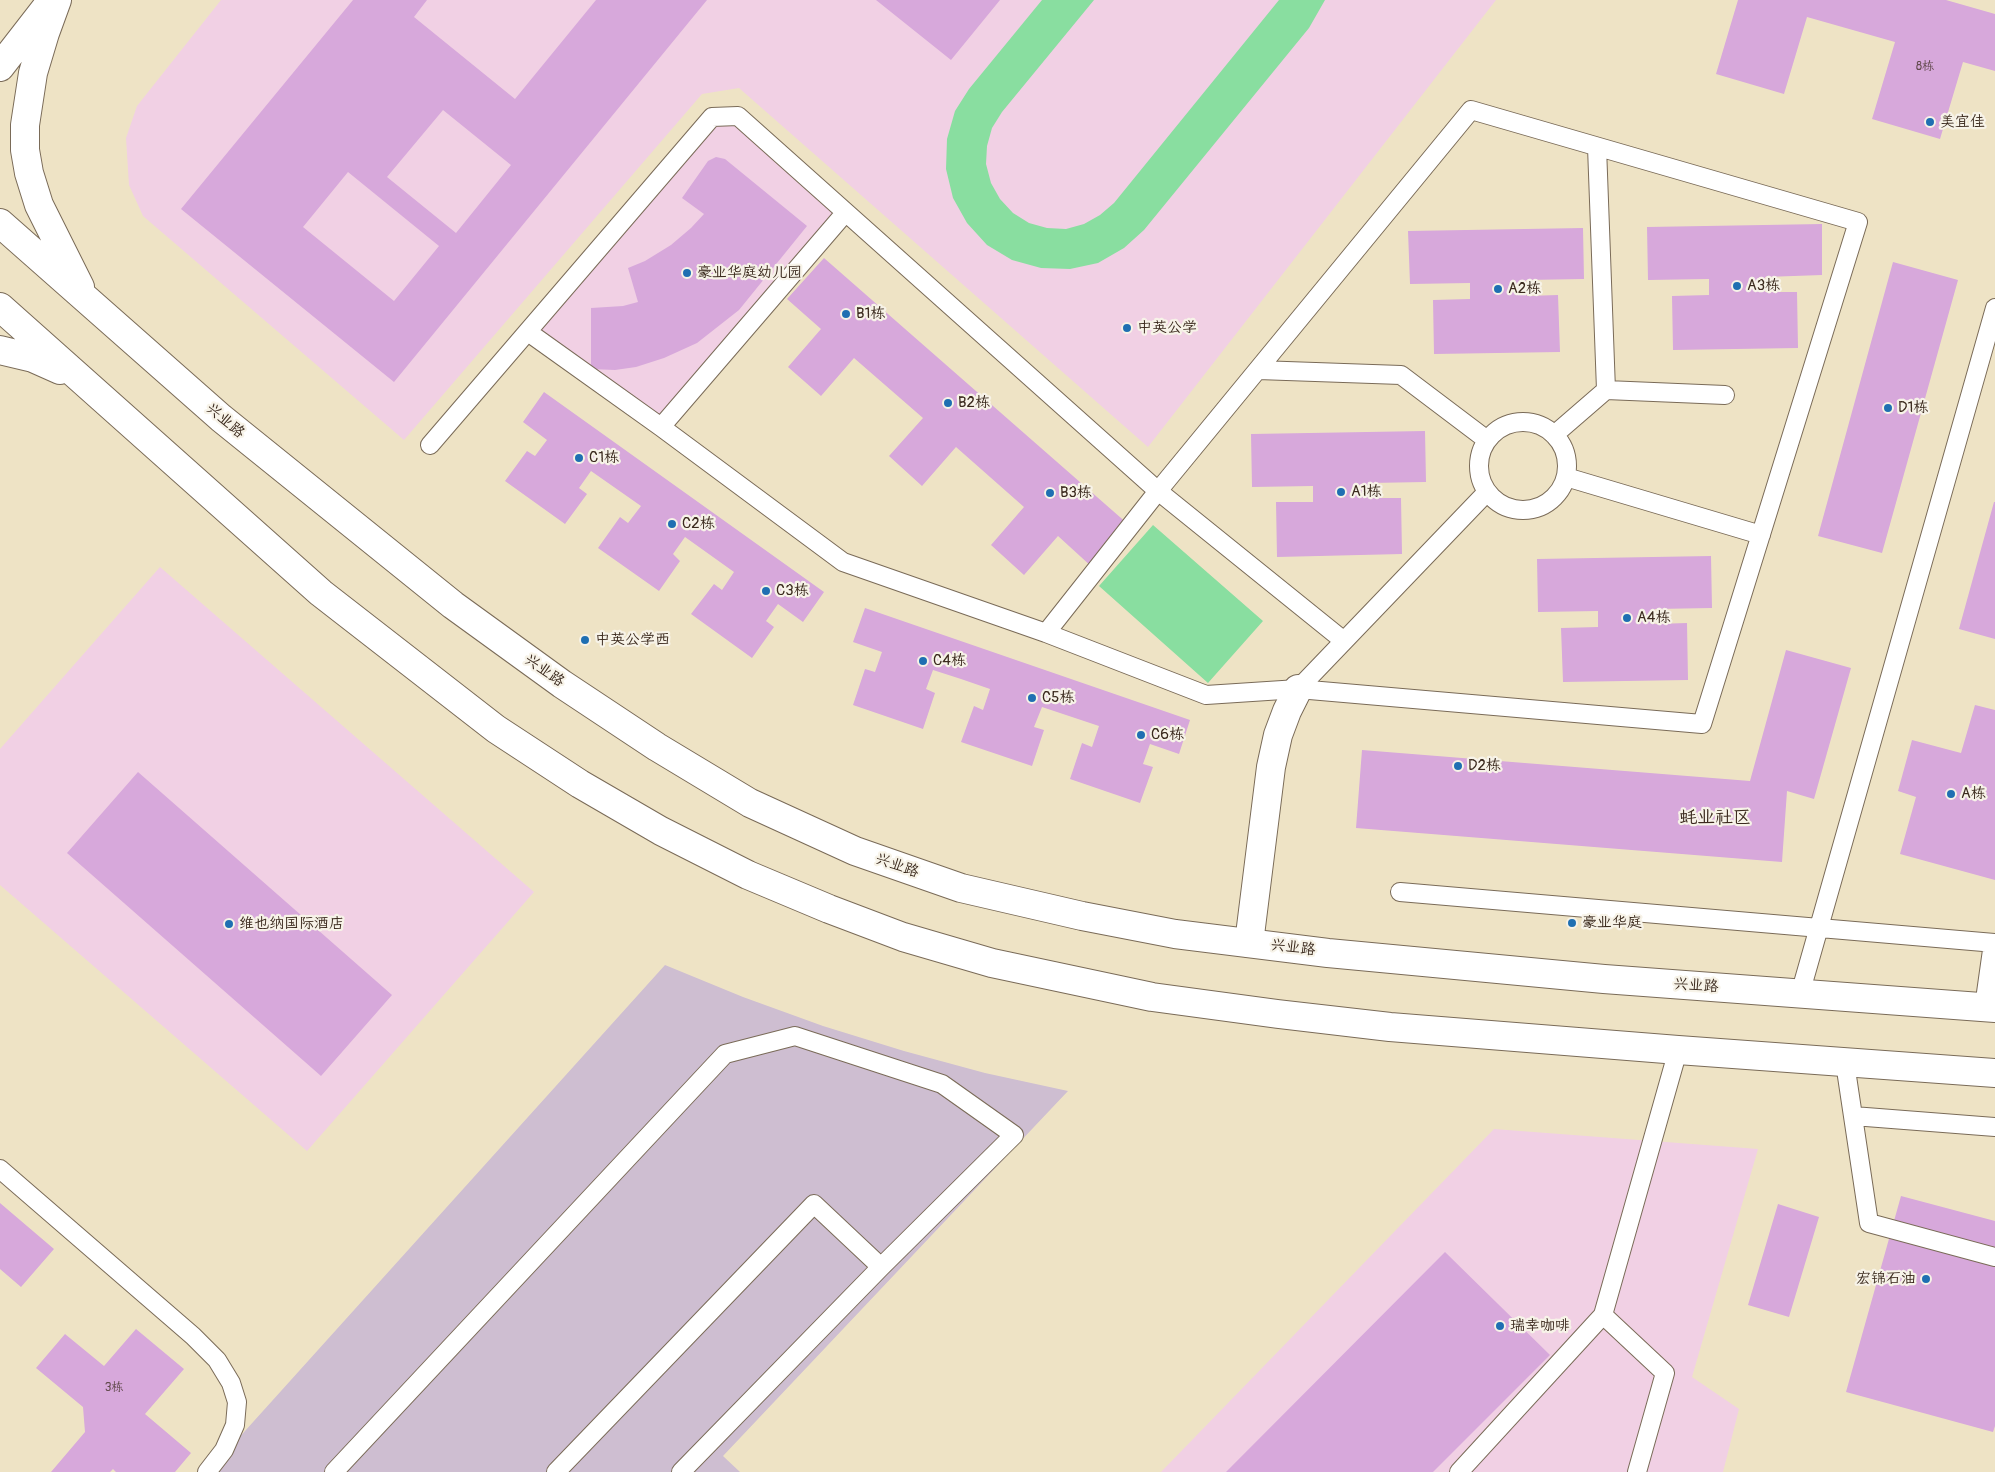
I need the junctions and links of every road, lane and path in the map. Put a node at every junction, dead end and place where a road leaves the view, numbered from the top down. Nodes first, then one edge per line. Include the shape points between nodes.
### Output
1 (52, 0) edge
2 (57, 0) edge
3 (0, 67) edge
4 (1597, 146) junction
5 (845, 213) junction
6 (0, 223) edge
7 (88, 302) junction
8 (0, 306) edge
9 (1995, 308) edge
10 (528, 332) junction
11 (0, 350) edge
12 (1258, 370) junction
13 (90, 388) junction
14 (1606, 390) junction
15 (1725, 395) dead end
16 (661, 427) junction
17 (1554, 435) junction
18 (1487, 440) junction
19 (430, 445) dead end
20 (1566, 476) junction
21 (1158, 490) junction
22 (1487, 492) junction
23 (1761, 535) junction
24 (1046, 633) junction
25 (1344, 641) junction
26 (1298, 689) junction
27 (1400, 892) dead end
28 (1818, 928) junction
29 (1249, 943) junction
30 (1994, 943) edge
31 (1800, 994) junction
32 (1990, 1008) edge
33 (1678, 1050) junction
34 (1845, 1063) junction
35 (1995, 1073) edge
36 (1853, 1116) junction
37 (1995, 1127) edge
38 (0, 1169) edge
39 (1995, 1256) edge
40 (881, 1267) junction
41 (1603, 1315) junction
42 (337, 1471) edge
43 (207, 1472) edge
44 (556, 1472) edge
45 (681, 1472) edge
46 (1459, 1472) edge
47 (1637, 1472) edge

1 - 3 main road
2 - 7 main road via 33,73 25,125 25,150 39,205
4 - 12 lane via 1472,110
4 - 14 lane
4 - 23 lane via 1858,222
5 - 10 lane via 738,116 712,117
5 - 16 lane
5 - 21 lane
6 - 7 main road, 兴业路
7 - 29 main road, 兴业路 via 222,418 452,605 657,747 750,803 855,851 962,888 1128,925
8 - 13 main road
9 - 28 lane
10 - 16 lane
10 - 19 lane
11 - 13 main road via 40,361
12 - 18 lane via 1401,375
12 - 21 lane
13 - 33 main road via 321,592 496,729 580,784 748,876 903,937 992,963 1152,996 1390,1027
14 - 15 lane
14 - 17 lane
16 - 24 lane via 843,562
17 - 18 lane via 1527,422 1498,430
17 - 20 lane via 1567,461
18 - 22 lane via 1479,466
20 - 22 lane via 1549,501 1523,510 1497,502
20 - 23 lane
21 - 24 lane
21 - 25 lane
22 - 25 lane
23 - 26 lane via 1702,724
24 - 26 lane via 1206,695
25 - 26 lane
26 - 29 main road via 1278,735 1271,767
27 - 28 lane
28 - 30 lane
28 - 31 lane
29 - 31 main road, 兴业路 via 1604,979
30 - 32 lane
31 - 32 main road, 兴业路
33 - 34 main road
33 - 41 lane
34 - 35 main road
34 - 36 lane
36 - 37 lane
36 - 39 lane via 1869,1223
38 - 43 lane via 217,1360 231,1383 237,1402 235,1425 224,1450
40 - 42 lane via 1014,1135 942,1084 796,1036 725,1054
40 - 44 lane via 814,1204
40 - 45 lane
41 - 46 lane
41 - 47 lane via 1664,1373

